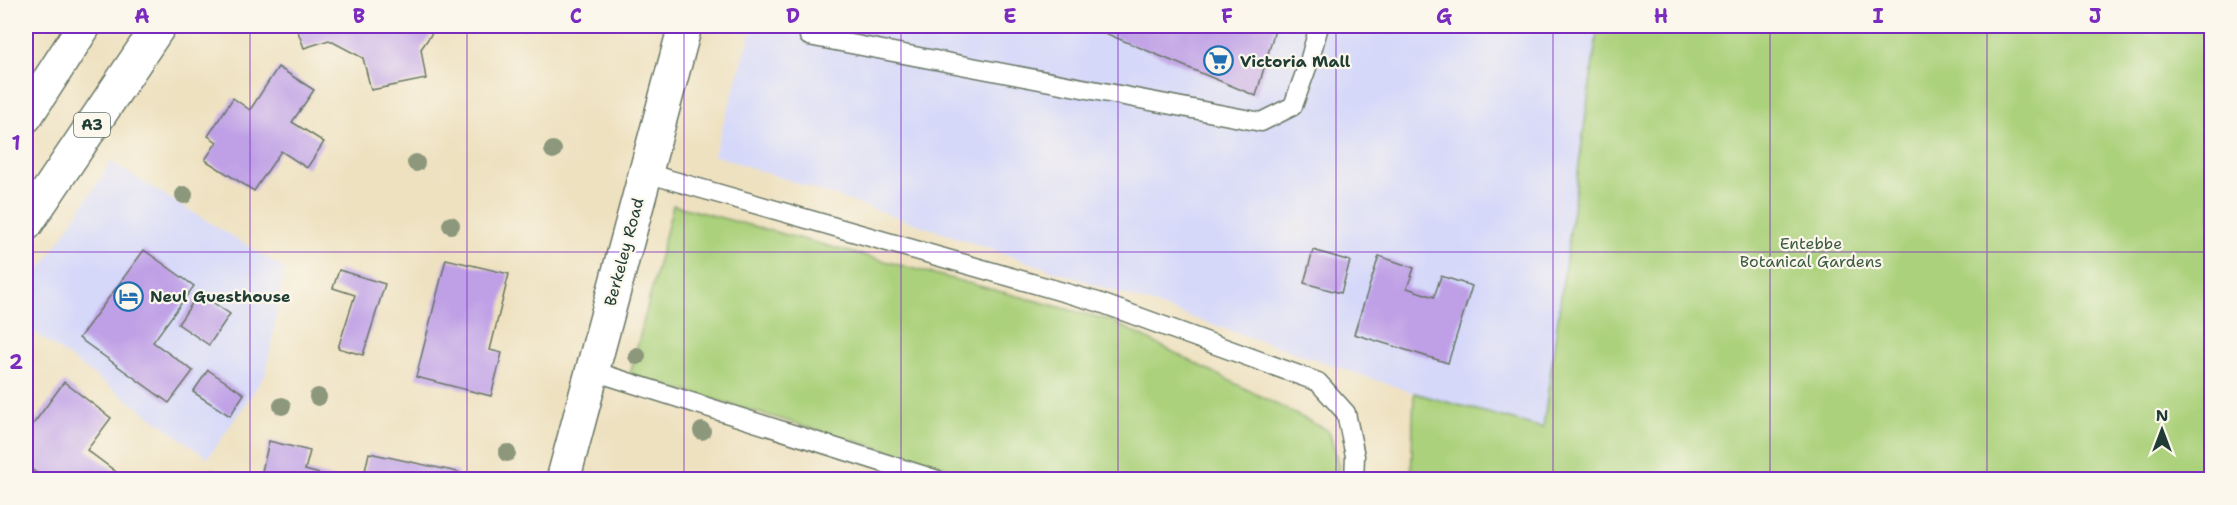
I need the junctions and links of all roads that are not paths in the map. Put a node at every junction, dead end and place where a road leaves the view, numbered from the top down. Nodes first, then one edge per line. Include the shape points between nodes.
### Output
1 (84, 26) edge
2 (159, 26) edge
3 (685, 26) edge
4 (1319, 26) edge
5 (808, 36) dead end
6 (26, 116) edge
7 (646, 173) junction
8 (26, 224) edge
9 (593, 371) junction
10 (563, 480) edge
11 (938, 480) edge
12 (1354, 480) edge

1 - 6 main road
2 - 8 main road, A3
3 - 7 main road, Berkeley Road
4 - 5 lane via 1293,106 1261,122
7 - 9 main road, Berkeley Road
7 - 12 lane via 1098,302 1318,382 1346,413 1355,456
9 - 10 main road, Berkeley Road
9 - 11 lane

